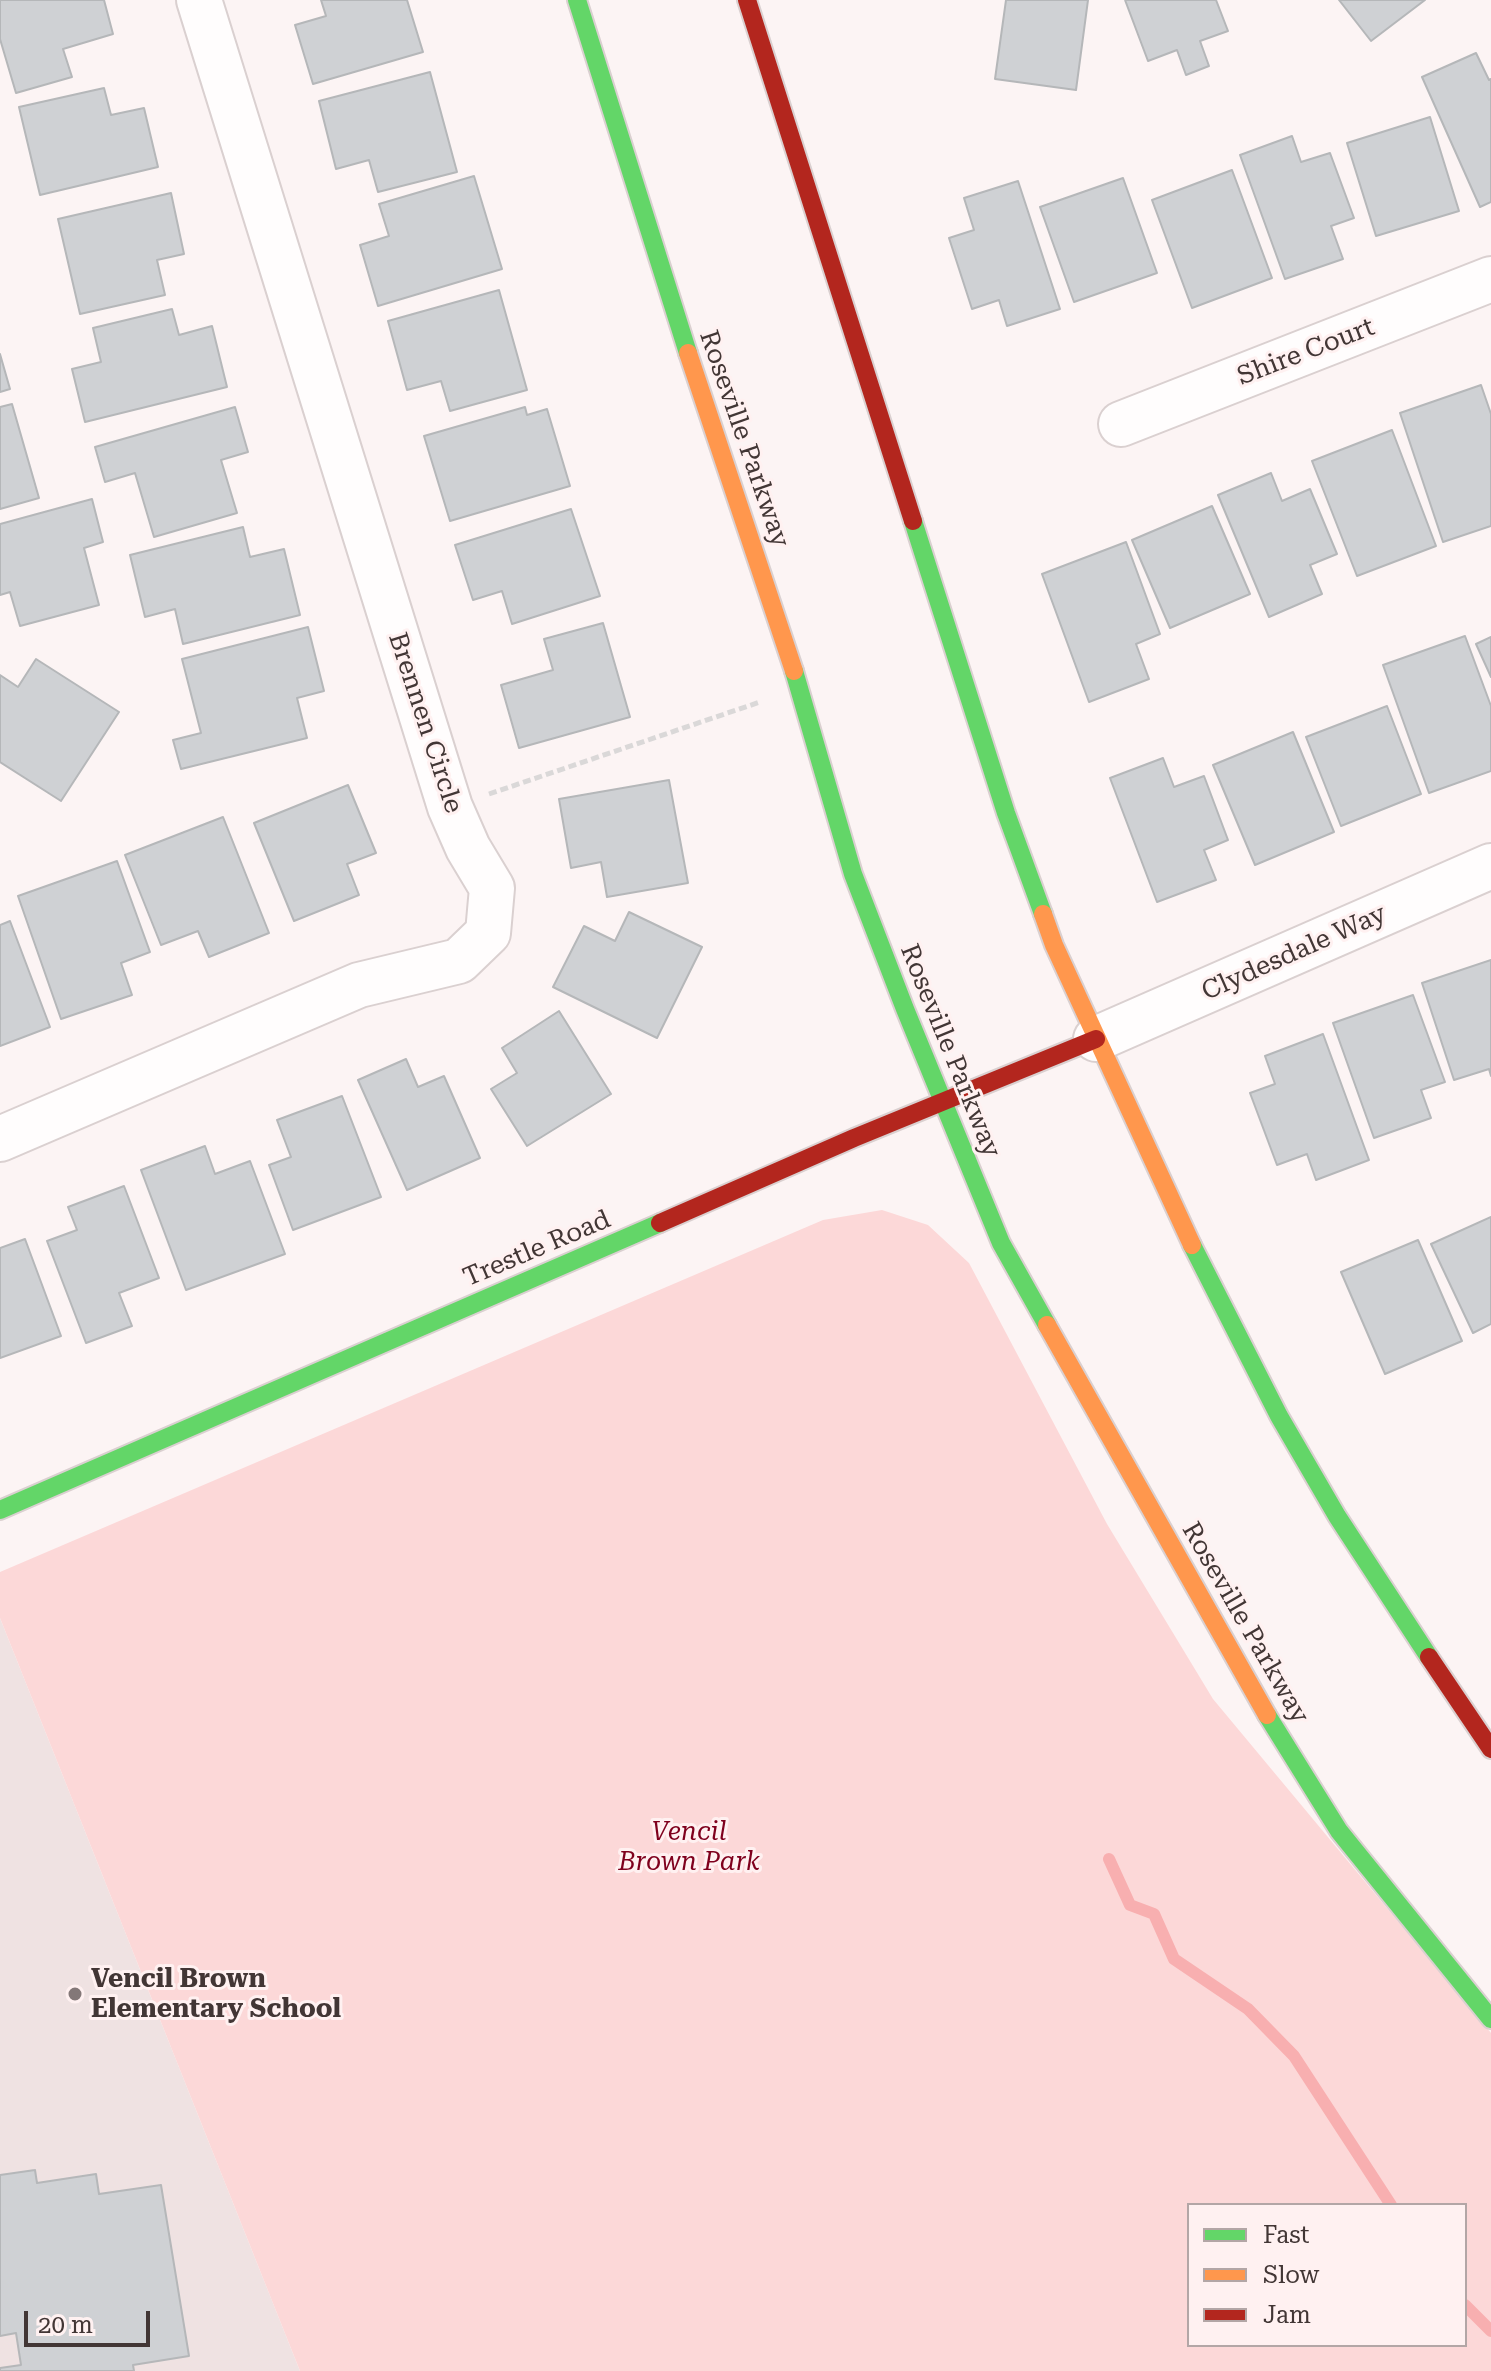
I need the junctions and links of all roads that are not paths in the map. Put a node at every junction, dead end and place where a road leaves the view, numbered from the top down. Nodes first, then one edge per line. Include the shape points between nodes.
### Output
1 (199, 0) edge
2 (577, 0) edge
3 (747, 0) edge
4 (1491, 279) edge
5 (1121, 424) dead end
6 (1491, 866) edge
7 (1096, 1039) junction
8 (943, 1101) junction
9 (0, 1139) edge
10 (0, 1510) edge
11 (1491, 1749) edge
12 (1491, 2019) edge

1 - 9 street, Brennen Circle via 450,807 492,888 488,933 459,961 359,985
2 - 8 main road, Roseville Parkway via 663,279 800,689 853,874
3 - 7 main road via 1006,813 1054,945
4 - 5 street, Shire Court
6 - 7 street, Clydesdale Way
7 - 8 main road, Trestle Road
7 - 11 main road via 1170,1202 1279,1416 1337,1516
8 - 10 main road, Trestle Road
8 - 12 main road, Roseville Parkway via 1001,1243 1267,1716 1339,1831

